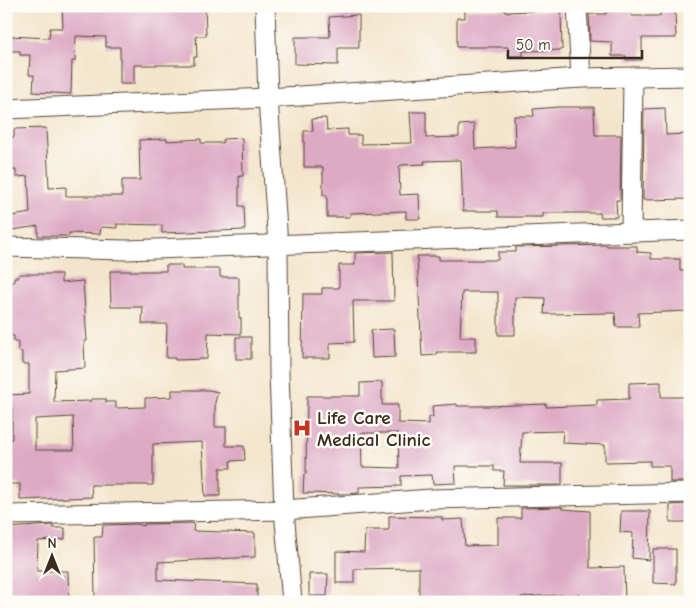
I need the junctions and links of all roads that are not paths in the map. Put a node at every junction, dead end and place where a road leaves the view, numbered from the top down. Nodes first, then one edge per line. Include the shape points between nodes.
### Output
1 (265, 6) edge
2 (577, 6) edge
3 (690, 76) edge
4 (633, 77) junction
5 (581, 78) junction
6 (268, 98) junction
7 (6, 109) edge
8 (690, 230) edge
9 (631, 232) junction
10 (278, 245) junction
11 (6, 247) edge
12 (690, 493) edge
13 (284, 510) junction
14 (6, 515) edge
15 (292, 602) edge

1 - 6 street
2 - 5 street
3 - 4 street
4 - 5 street
4 - 9 street
5 - 6 street
6 - 7 street
6 - 10 street
8 - 9 street
9 - 10 street
10 - 11 street via 126,250
10 - 13 street
12 - 13 street via 431,499
13 - 14 street
13 - 15 street

